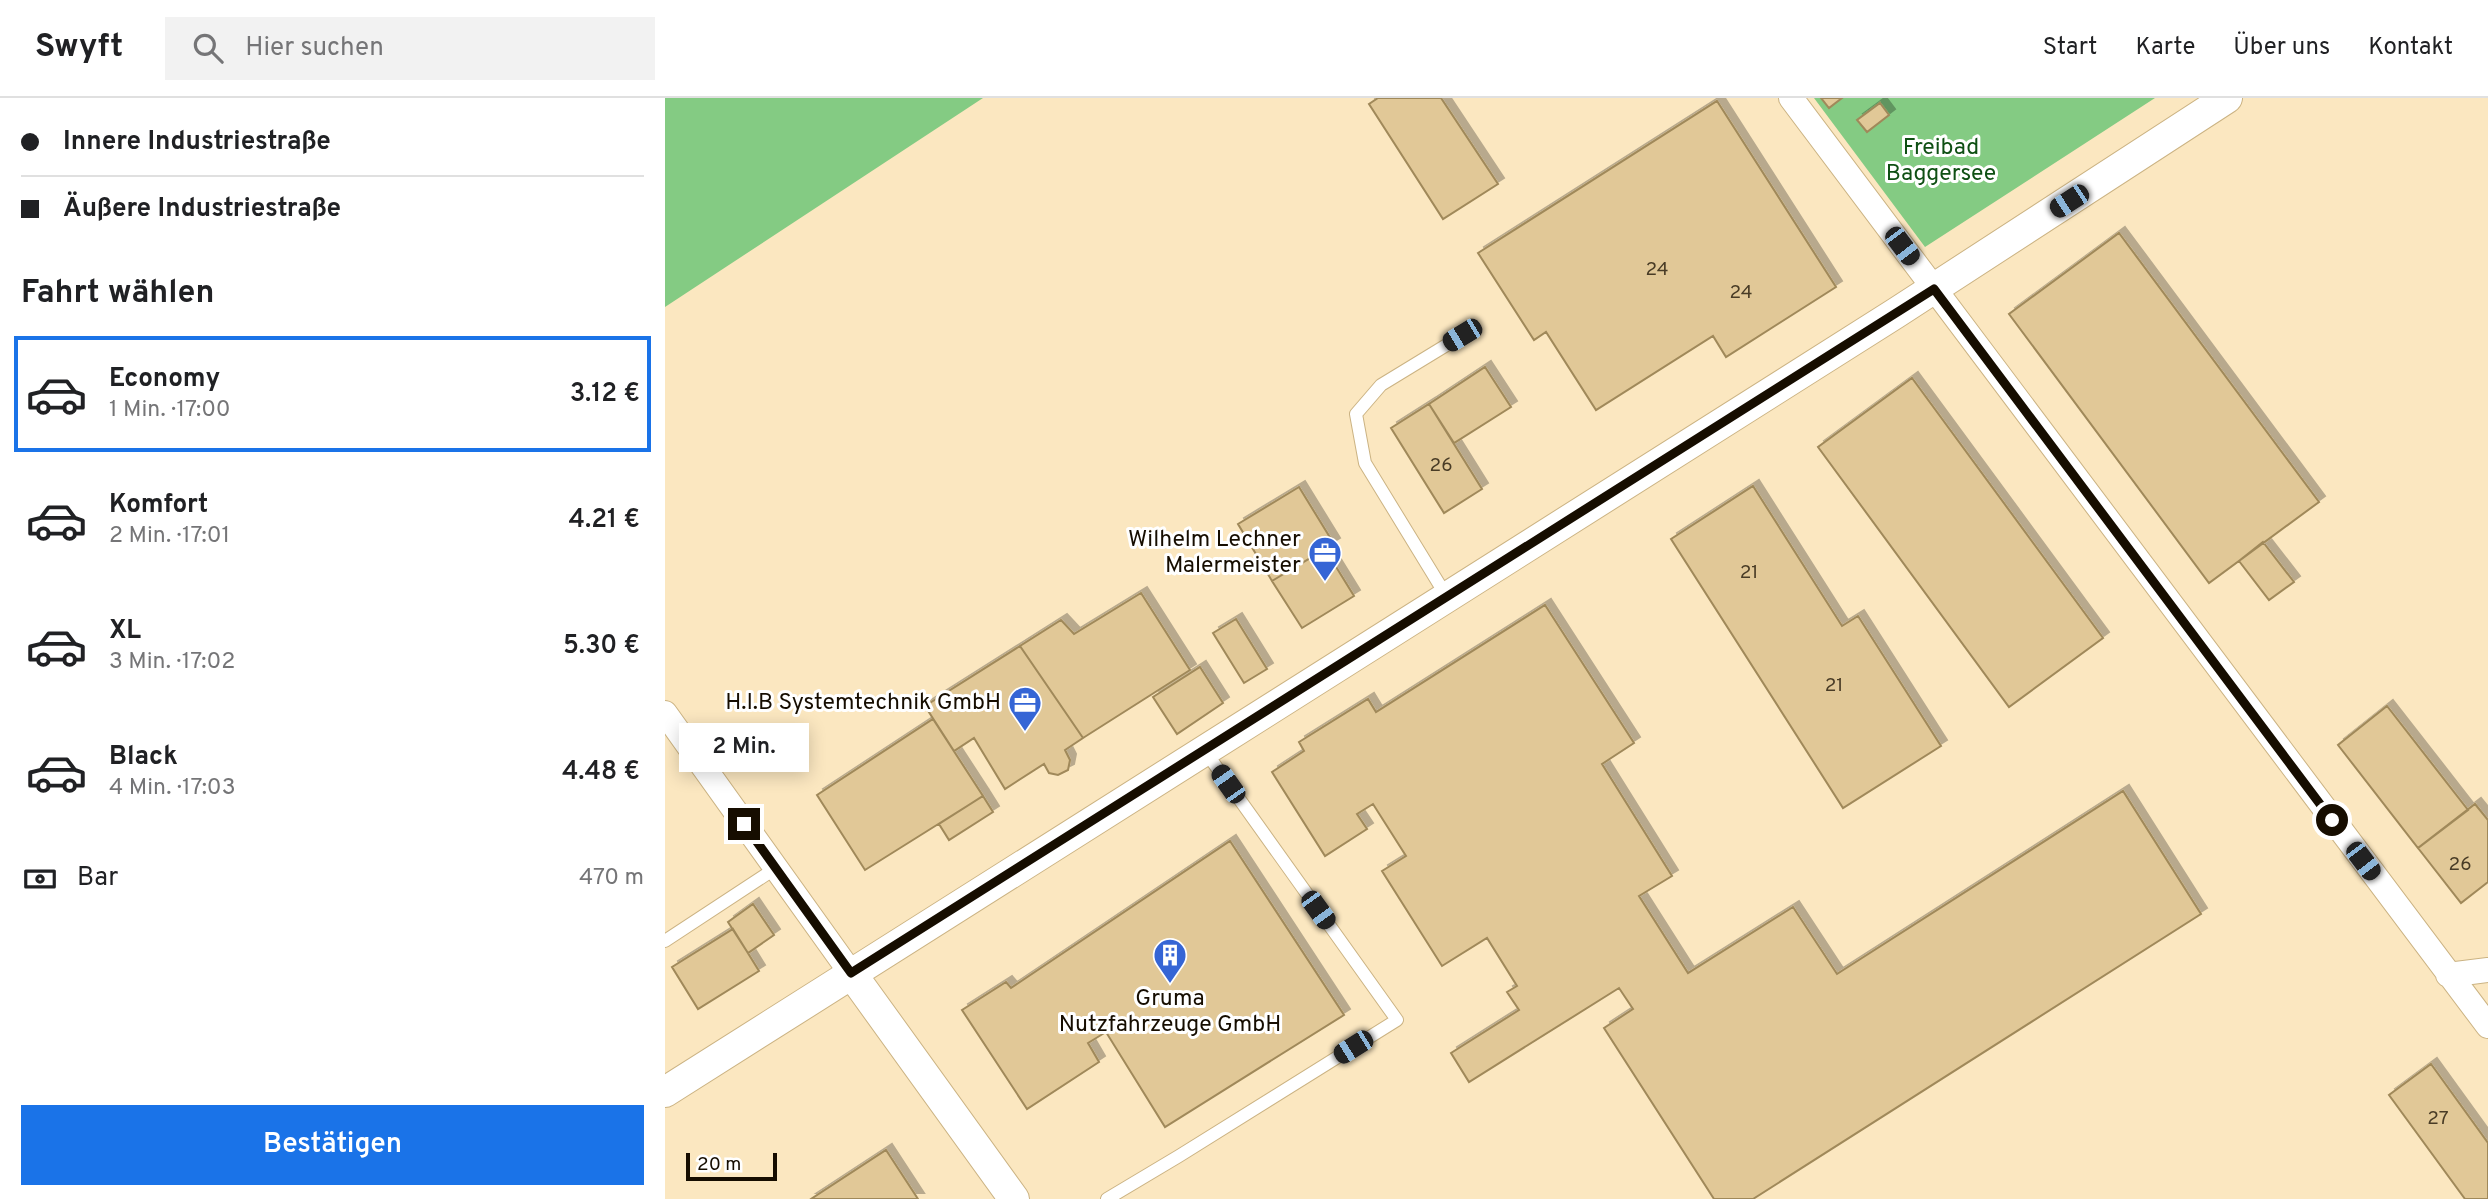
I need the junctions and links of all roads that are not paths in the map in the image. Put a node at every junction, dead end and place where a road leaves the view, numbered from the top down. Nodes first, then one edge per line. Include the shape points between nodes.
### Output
1 (1791, 98) edge
2 (2227, 98) edge
3 (1934, 289) junction
4 (1462, 335) dead end
5 (1448, 597) junction
6 (665, 713) edge
7 (1205, 751) junction
8 (776, 868) junction
9 (665, 941) edge
10 (2488, 970) edge
11 (851, 973) junction
12 (2448, 975) junction
13 (2488, 1026) edge
14 (665, 1092) edge
15 (1014, 1199) edge
16 (1107, 1199) edge

1 - 3 street
2 - 3 street
3 - 5 street
3 - 12 street
4 - 5 lane via 1381,385 1356,414 1365,463
5 - 7 street
6 - 8 street
7 - 11 street
7 - 16 lane via 1397,1020
8 - 9 lane
8 - 11 street
10 - 12 street
11 - 14 street
11 - 15 street
12 - 13 street

